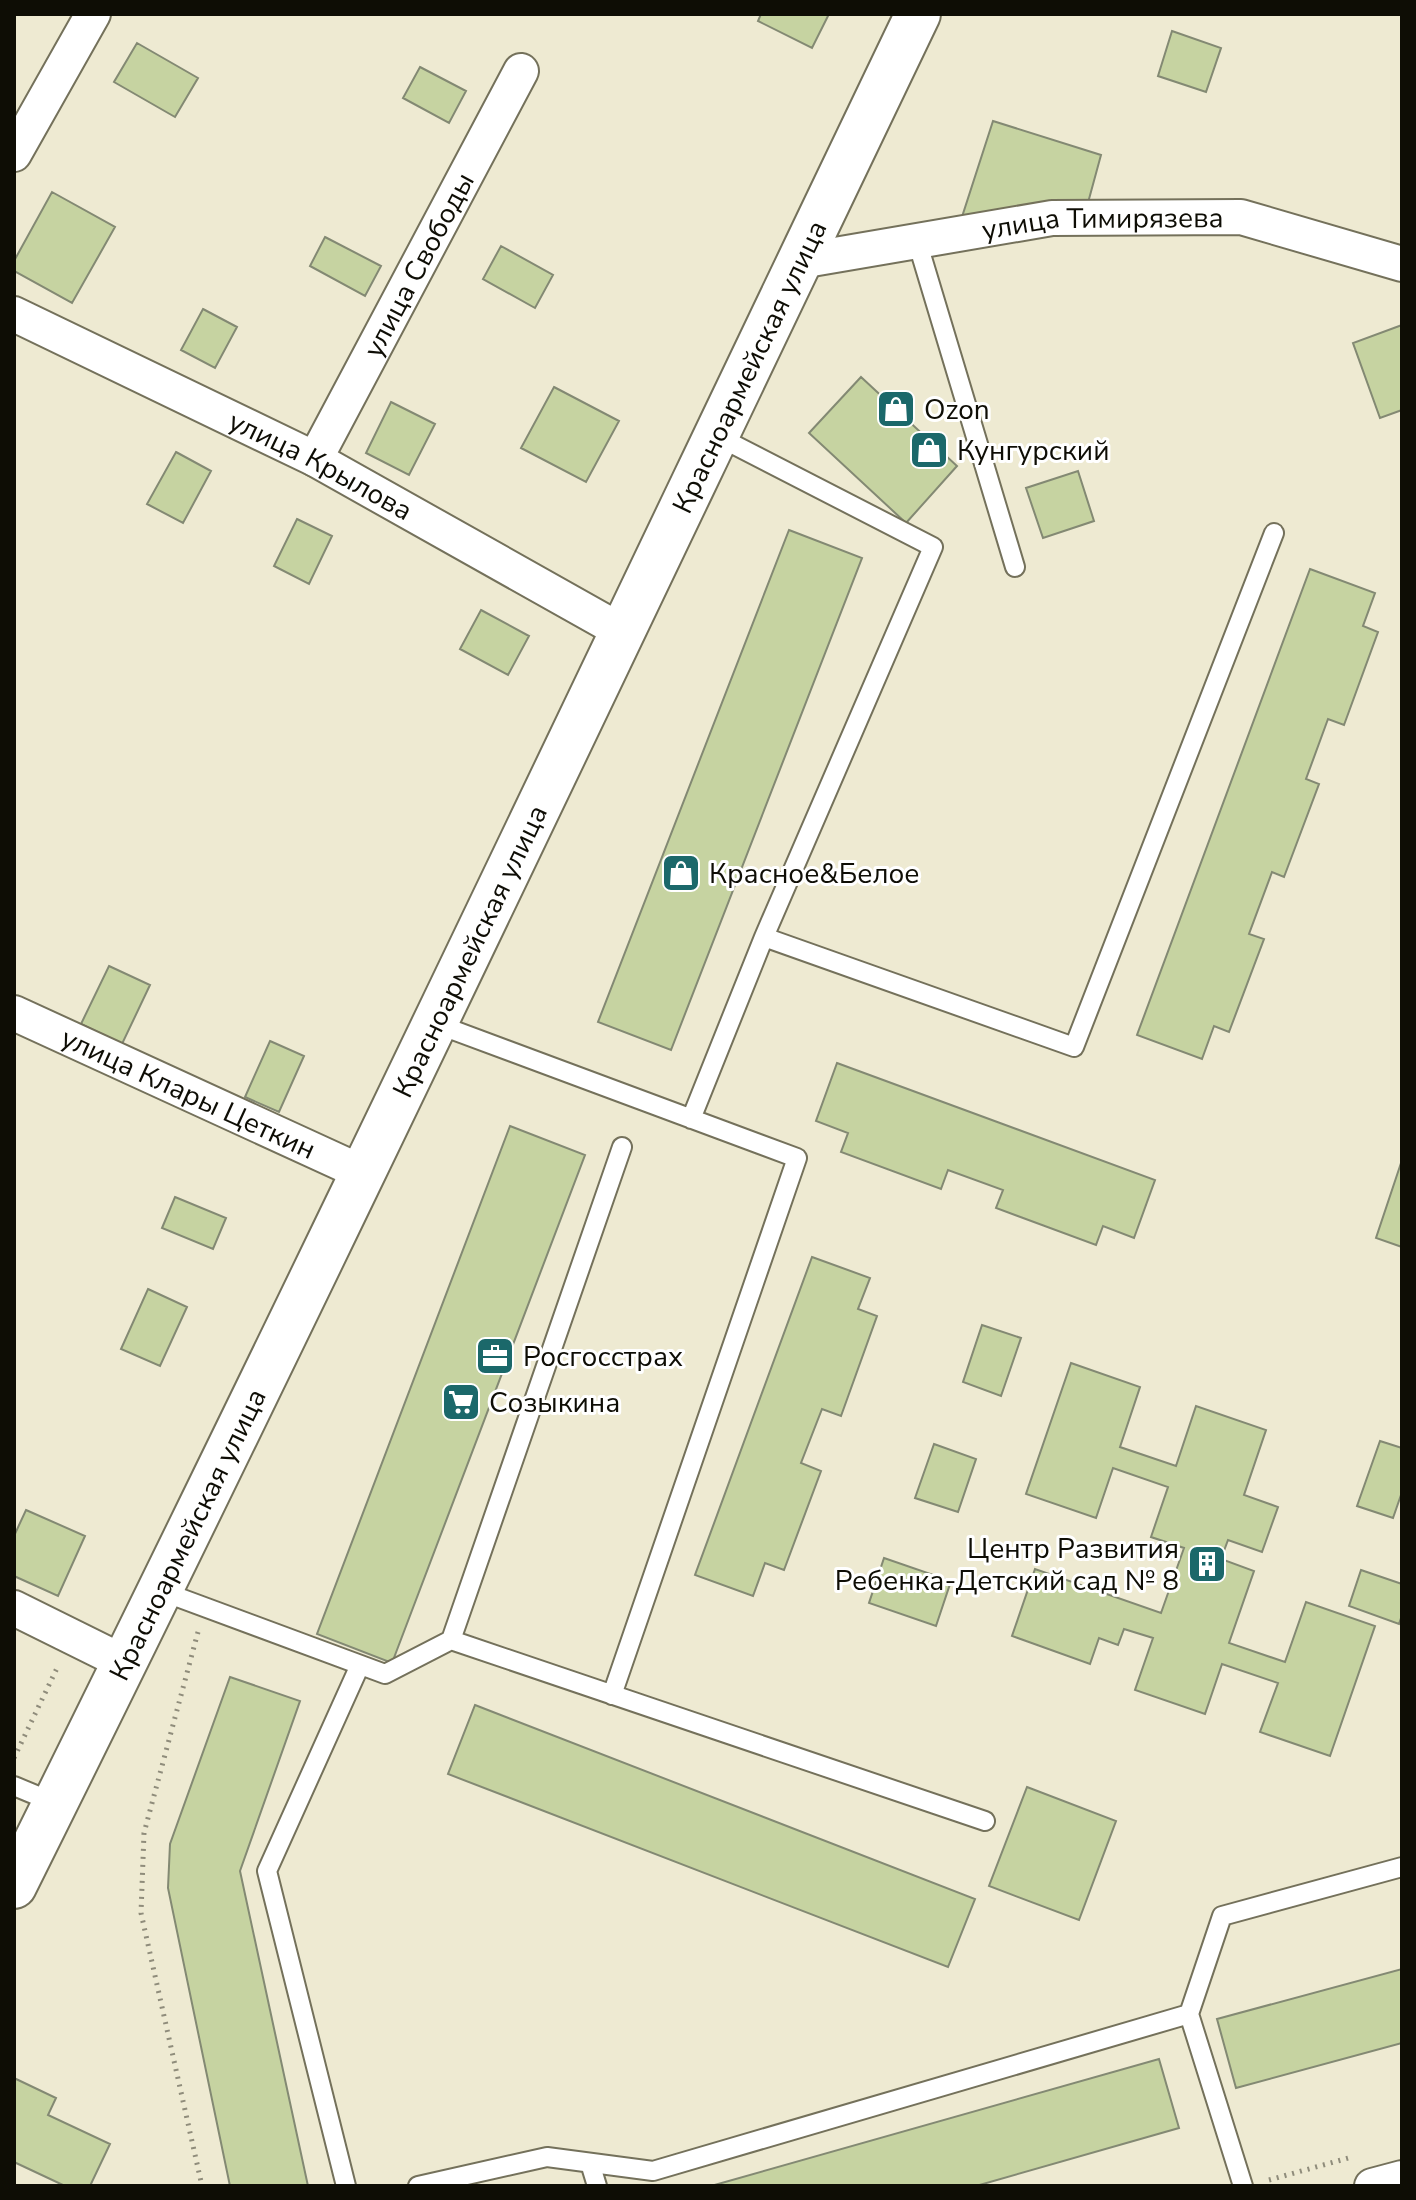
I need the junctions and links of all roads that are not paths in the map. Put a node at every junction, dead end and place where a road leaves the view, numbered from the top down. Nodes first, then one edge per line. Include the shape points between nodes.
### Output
1 (93, 14) edge
2 (918, 14) edge
3 (521, 71) dead end
4 (14, 154) edge
5 (917, 241) junction
6 (800, 261) junction
7 (1402, 264) edge
8 (14, 314) edge
9 (717, 436) junction
10 (315, 459) junction
11 (1274, 533) dead end
12 (1015, 567) dead end
13 (621, 631) junction
14 (764, 937) junction
15 (14, 1013) edge
16 (434, 1023) junction
17 (691, 1119) junction
18 (622, 1147) dead end
19 (363, 1173) junction
20 (161, 1591) junction
21 (14, 1608) edge
22 (451, 1640) junction
23 (125, 1663) junction
24 (360, 1665) junction
25 (612, 1695) junction
26 (14, 1786) edge
27 (55, 1803) junction
28 (985, 1821) dead end
29 (1402, 1867) edge
30 (14, 1886) edge
31 (1189, 2014) junction
32 (590, 2163) junction
33 (1402, 2178) edge
34 (346, 2186) edge
35 (418, 2186) edge
36 (597, 2186) edge
37 (1243, 2186) edge
38 (1372, 2186) edge

1 - 4 street
2 - 6 street, Красноармейская улица
3 - 10 street, улица Свободы
5 - 6 street, улица Тимирязева
5 - 7 street, улица Тимирязева via 1052,218 1241,217
5 - 12 lane
6 - 9 street, Красноармейская улица
8 - 10 street, улица Крылова
9 - 13 street, Красноармейская улица
9 - 14 lane via 933,547
10 - 13 street, улица Крылова
11 - 14 lane via 1074,1047
13 - 16 street, Красноармейская улица
14 - 17 lane
15 - 19 street, улица Клары Цеткин
16 - 17 lane
16 - 19 street, Красноармейская улица
17 - 25 lane via 797,1158
18 - 22 lane
19 - 20 street, Красноармейская улица
20 - 23 street, Красноармейская улица
20 - 24 lane
21 - 23 street
22 - 24 lane via 385,1674
22 - 25 lane
23 - 27 street, Красноармейская улица
24 - 34 lane via 267,1871
25 - 28 lane
26 - 27 lane
27 - 30 street, Красноармейская улица
29 - 31 lane via 1222,1916
31 - 32 lane via 653,2171
31 - 37 lane
32 - 35 lane via 547,2157
32 - 36 lane
33 - 38 street

